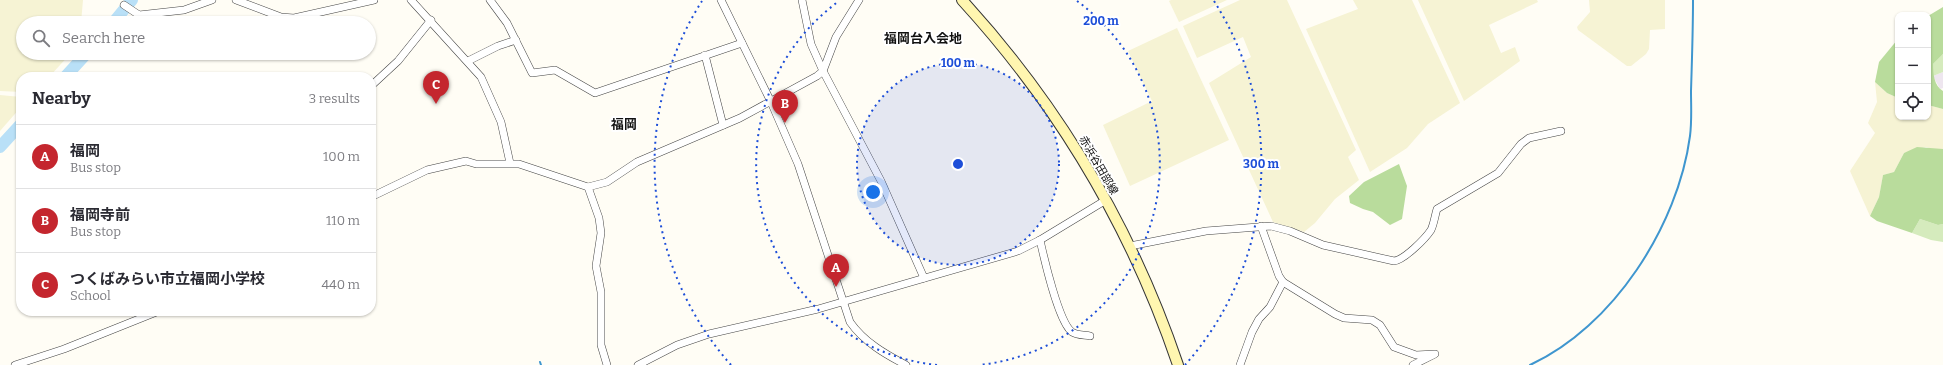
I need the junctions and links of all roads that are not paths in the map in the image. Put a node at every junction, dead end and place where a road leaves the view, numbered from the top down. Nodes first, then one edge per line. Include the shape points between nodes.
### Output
1 (212, 0) edge
2 (236, 0) edge
3 (374, 0) edge
4 (411, 0) edge
5 (490, 0) edge
6 (721, 0) edge
7 (802, 0) edge
8 (859, 0) edge
9 (962, 0) edge
10 (127, 7) dead end
11 (278, 16) edge
12 (303, 16) edge
13 (430, 20) junction
14 (516, 40) junction
15 (742, 43) junction
16 (706, 56) junction
17 (468, 61) junction
18 (823, 71) junction
19 (376, 81) edge
20 (771, 102) junction
21 (723, 125) junction
22 (1561, 131) dead end
23 (510, 163) junction
24 (588, 187) junction
25 (376, 195) edge
26 (1106, 200) junction
27 (1262, 226) junction
28 (1040, 240) junction
29 (1130, 246) junction
30 (924, 278) junction
31 (1283, 282) junction
32 (843, 302) junction
33 (147, 316) edge
34 (1090, 336) dead end
35 (15, 365) edge
36 (607, 365) edge
37 (638, 365) edge
38 (906, 365) edge
39 (1178, 365) edge
40 (1240, 365) edge
41 (1413, 365) edge

1 - 10 street via 184,10 139,15
2 - 11 street
3 - 12 street
4 - 13 street
5 - 14 street
6 - 15 street
7 - 18 street via 811,44
8 - 18 street via 836,37
9 - 26 main road, 赤浜谷田部線 via 1037,90 1086,164
13 - 17 street
13 - 19 street via 398,61
14 - 16 street via 532,73 555,70 595,93
14 - 17 street
15 - 16 street
15 - 20 street
16 - 21 street
17 - 23 street via 487,88 501,122
18 - 20 street
18 - 30 street via 881,181
20 - 21 street
20 - 32 street via 807,188
21 - 24 street via 637,162 607,182
22 - 27 street via 1529,138 1521,144 1498,173 1437,208 1432,228 1400,260 1342,251 1290,231
23 - 24 street
23 - 25 street via 466,162 427,170
24 - 36 street via 602,233 596,266 601,292 600,345
26 - 28 street
26 - 29 main road, 赤浜谷田部線
27 - 29 street via 1206,231
27 - 31 street
28 - 30 street via 1018,250
28 - 34 street via 1066,324 1072,332
29 - 39 main road, 赤浜谷田部線
30 - 32 street
31 - 40 street via 1270,307 1252,332
31 - 41 street via 1344,318 1372,320 1380,325 1394,347 1416,355 1435,354
32 - 37 street via 709,334 677,345
32 - 38 street via 850,322 862,337
33 - 35 street via 64,350

